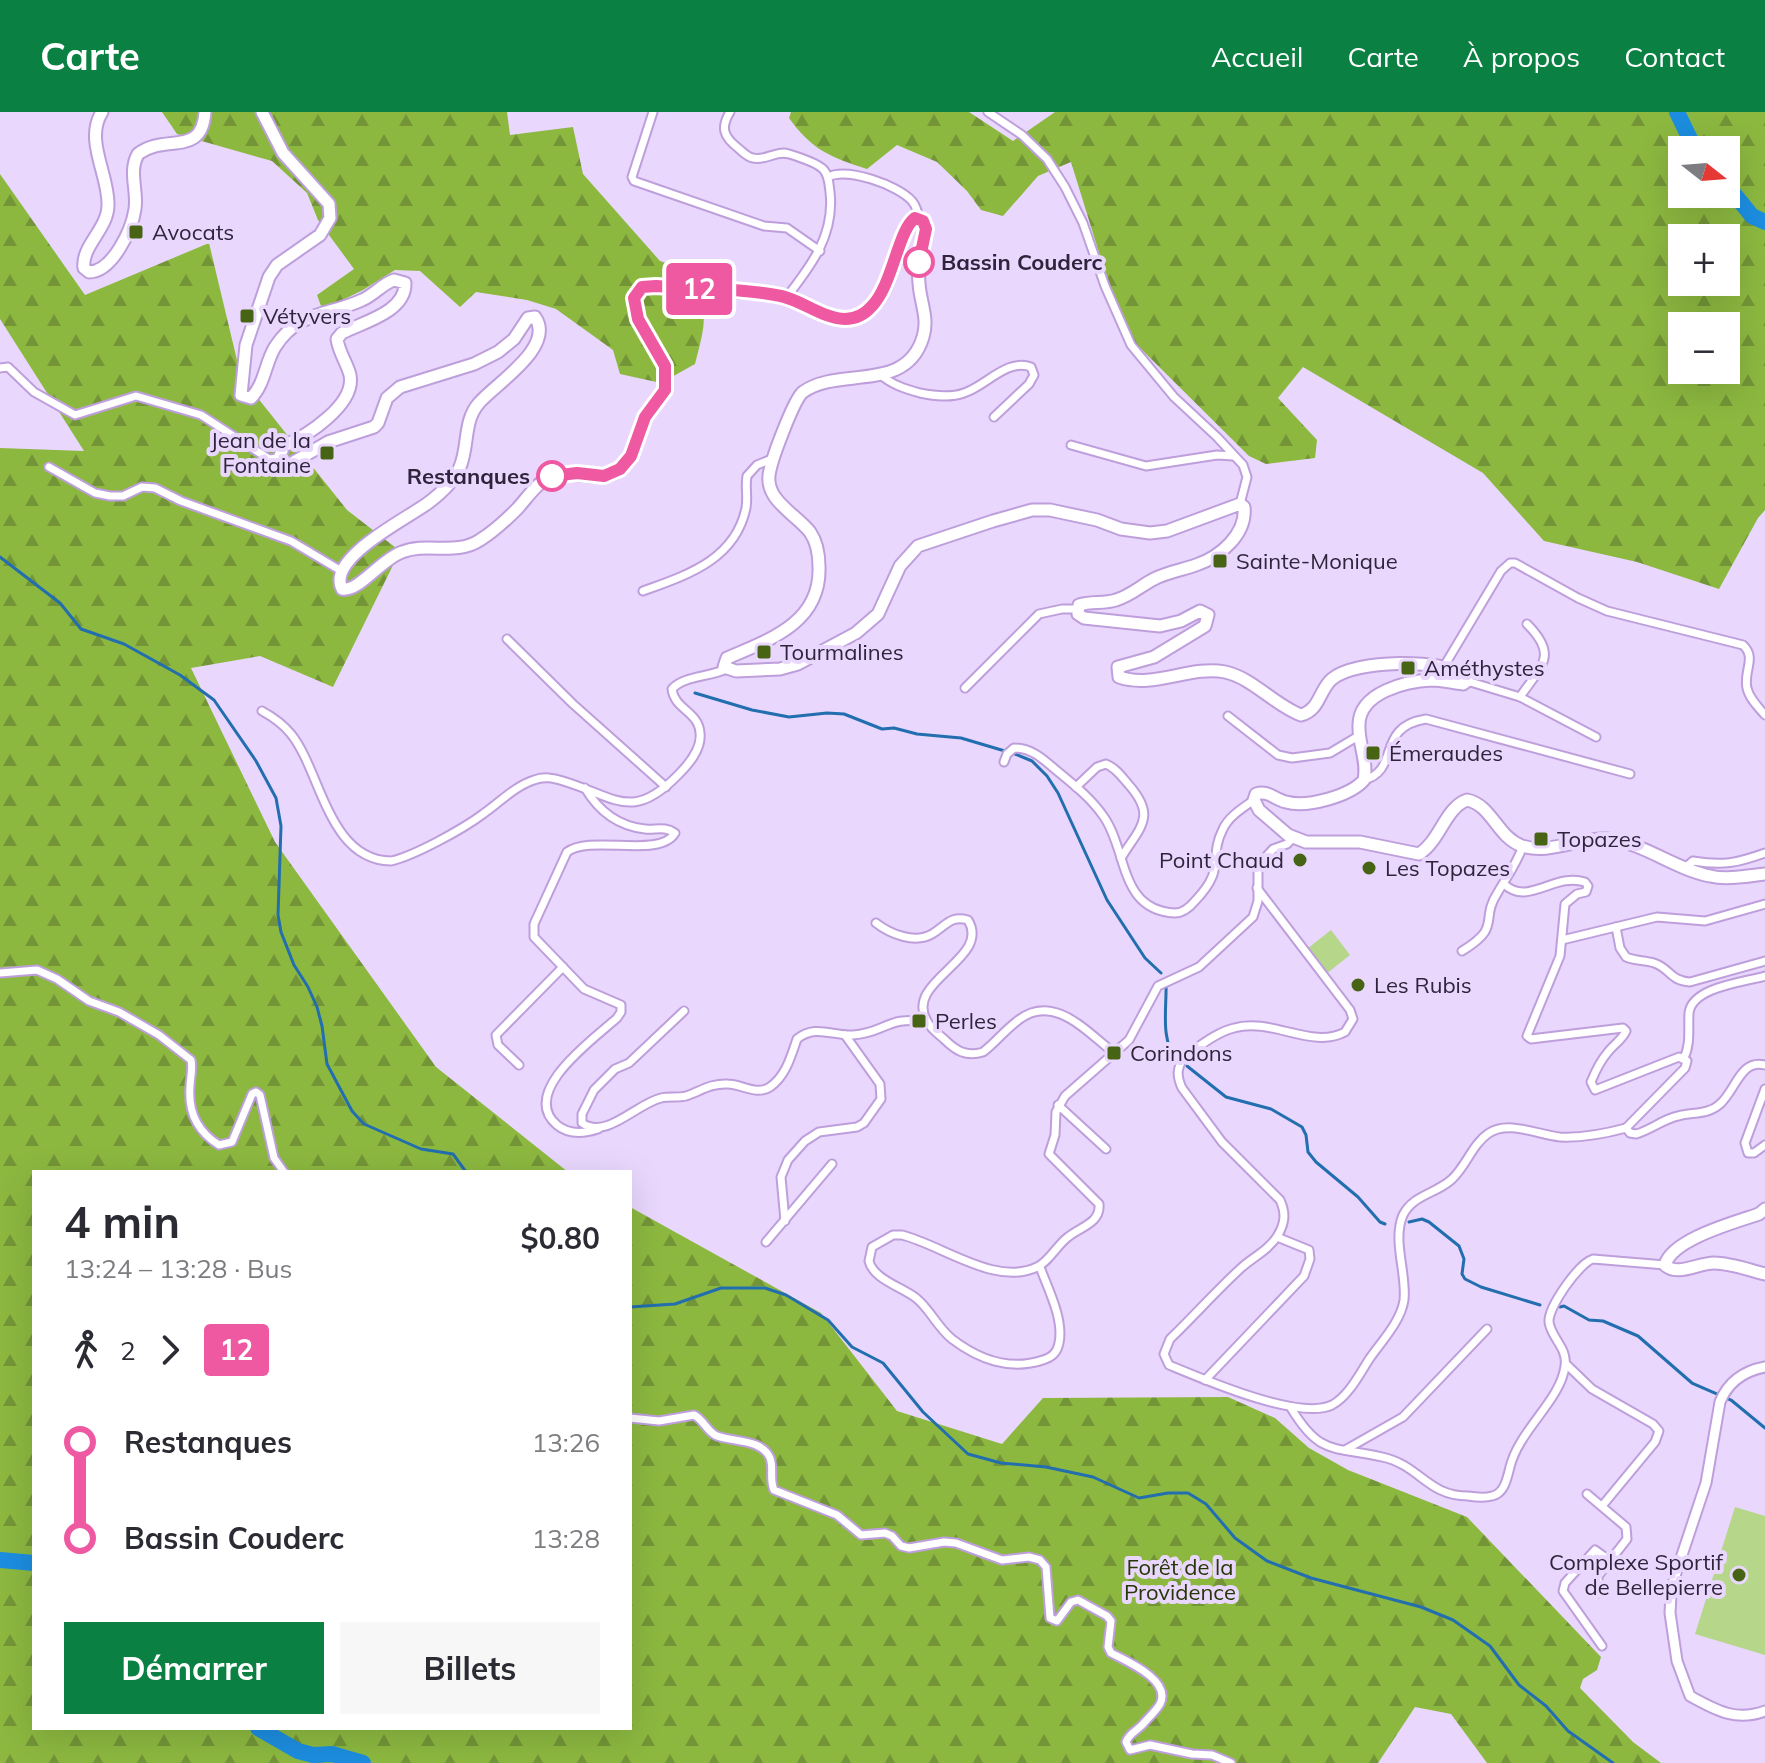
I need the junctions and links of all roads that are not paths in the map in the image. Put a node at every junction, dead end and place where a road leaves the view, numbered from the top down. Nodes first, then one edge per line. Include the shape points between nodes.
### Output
1 (102, 112) edge
2 (205, 112) edge
3 (262, 112) edge
4 (653, 112) edge
5 (730, 112) edge
6 (988, 112) edge
7 (828, 177) junction
8 (919, 219) junction
9 (820, 251) junction
10 (786, 298) junction
11 (0, 368) edge
12 (881, 375) junction
13 (994, 417) dead end
14 (1071, 445) dead end
15 (1234, 457) junction
16 (279, 458) junction
17 (774, 458) junction
18 (49, 467) dead end
19 (1240, 504) junction
20 (343, 572) junction
21 (643, 591) dead end
22 (1077, 609) junction
23 (1527, 624) dead end
24 (507, 639) dead end
25 (1442, 668) junction
26 (726, 669) junction
27 (1467, 681) junction
28 (965, 688) dead end
29 (1520, 697) junction
30 (262, 711) dead end
31 (1765, 715) edge
32 (1228, 716) dead end
33 (1360, 735) junction
34 (1596, 737) dead end
35 (1004, 762) dead end
36 (1630, 774) dead end
37 (1364, 780) junction
38 (666, 787) junction
39 (1076, 787) junction
40 (585, 788) junction
41 (1254, 800) junction
42 (1294, 837) junction
43 (1523, 846) junction
44 (1765, 853) edge
45 (1121, 858) junction
46 (1685, 868) junction
47 (1765, 874) edge
48 (1504, 884) junction
49 (1257, 888) junction
50 (1765, 904) edge
51 (876, 923) dead end
52 (1616, 927) junction
53 (1562, 940) junction
54 (1462, 951) dead end
55 (1765, 961) edge
56 (563, 967) junction
57 (0, 973) edge
58 (1765, 976) edge
59 (684, 1011) dead end
60 (927, 1022) junction
61 (845, 1035) junction
62 (1114, 1053) junction
63 (1684, 1058) junction
64 (519, 1065) dead end
65 (1765, 1065) edge
66 (1765, 1089) edge
67 (1058, 1105) junction
68 (1626, 1128) junction
69 (598, 1129) junction
70 (1765, 1145) edge
71 (1106, 1149) dead end
72 (832, 1164) dead end
73 (283, 1170) edge
74 (1765, 1209) edge
75 (785, 1221) junction
76 (1277, 1237) junction
77 (766, 1242) dead end
78 (1665, 1265) junction
79 (1040, 1267) junction
80 (1765, 1274) edge
81 (1487, 1329) dead end
82 (1566, 1364) junction
83 (1765, 1367) edge
84 (1205, 1380) junction
85 (1291, 1408) junction
86 (632, 1418) edge
87 (1343, 1451) junction
88 (1587, 1494) dead end
89 (1602, 1506) junction
90 (1613, 1557) junction
91 (1598, 1593) dead end
92 (1602, 1646) dead end
93 (1765, 1711) edge
94 (1231, 1763) edge

1 - 2 main road via 97,145 108,212 83,261 89,272 107,263 128,230 136,206 133,167 138,154 155,144 194,139 201,133
3 - 16 main road via 283,153 329,204 330,218 320,235 277,265 269,277 249,334 241,395 251,398 257,392 276,347 295,325 364,299 388,282 405,283 398,304 337,339 350,374 345,399 308,434 284,446
4 - 9 street via 632,177 639,184 764,226 787,228
5 - 7 street via 724,131 748,157 789,154 819,166
6 - 15 street via 1047,159 1083,223 1131,345
7 - 8 street via 850,173 891,187 915,203
7 - 9 street via 831,207
8 - 10 main road via 907,226 881,295 860,316 832,316
8 - 12 main road via 926,229 919,275 923,337 904,365
9 - 10 street
10 - 20 main road via 642,287 634,298 635,311 665,366 667,381 645,417 631,456 613,474 559,474 544,480 473,544 399,552 350,590 340,587
11 - 16 street via 8,367 34,392 75,415 136,396 201,415 269,459
12 - 13 street via 907,389 948,396 978,387 1013,366 1031,367 1029,384
12 - 17 main road via 805,390 791,408
14 - 15 street via 1146,466
15 - 19 street via 1247,477
16 - 20 main road via 292,463 328,442 367,432 378,423 392,392 488,358 507,346 525,320 538,320 539,334 525,360 473,411 455,476 430,502 366,543
17 - 21 street via 747,476 743,519 721,552 694,572
17 - 26 main road via 770,490 816,542 817,584 798,621 765,644 727,658
18 - 20 street via 110,496 155,488 291,541
19 - 22 main road via 1245,515 1240,529 1215,555 1122,598
19 - 26 main road via 1150,533 1050,510 980,525 918,546 907,555 878,614 856,633 780,669
22 - 25 main road via 1084,618 1160,626 1205,612 1205,626 1154,657 1123,664 1117,674 1149,680 1222,671 1301,715 1313,709 1328,683 1341,673 1392,664
22 - 28 street via 1039,614
23 - 29 street via 1546,649
24 - 38 street
25 - 27 main road via 1461,671
25 - 31 street via 1501,571 1515,563 1607,611 1743,645 1751,659 1747,687
26 - 38 street via 672,689 676,702 696,719 701,736 687,767
27 - 29 street
27 - 33 main road via 1405,683 1376,697 1363,709
29 - 34 street
30 - 40 street via 293,735 338,828 377,859 397,859 467,825 532,780 549,778
32 - 33 street via 1278,755 1292,758 1330,753
33 - 37 main road
35 - 39 street via 1014,748 1023,748
36 - 37 street via 1426,719 1396,734 1384,768
37 - 41 main road via 1347,794 1309,802 1285,802 1265,792
38 - 40 street via 636,804
39 - 45 street via 1104,817
39 - 45 street via 1106,764 1141,799 1145,817
40 - 56 street via 610,818 675,833 666,841 578,846 567,852 532,931
41 - 42 main road
41 - 45 street via 1223,828 1213,880 1180,913 1144,903 1132,889
42 - 43 main road via 1419,854 1458,804 1467,800 1482,807 1506,837
42 - 49 street via 1262,861
43 - 46 main road via 1605,839
43 - 48 street
44 - 46 street via 1719,865 1693,861
46 - 47 main road via 1720,877
48 - 53 street via 1524,894 1549,883 1585,882 1586,892 1565,904
48 - 54 street via 1495,896 1485,934
49 - 62 street via 1253,917 1199,967 1158,986 1136,1031
49 - 76 street via 1350,1010 1351,1024 1341,1035 1324,1038 1265,1025 1234,1028 1185,1056 1177,1071 1222,1142 1280,1200 1285,1210
50 - 52 street via 1705,921 1663,916
51 - 60 street via 913,938 931,935 956,918 971,925 967,951 928,991
52 - 53 street
52 - 55 street via 1626,957 1657,964 1682,982
53 - 63 street via 1527,1036 1623,1028 1623,1037 1594,1074 1595,1090
56 - 64 street via 496,1035 498,1045
56 - 69 street via 584,989 621,1005 617,1018 558,1074 546,1101 554,1123 564,1129
57 - 73 street via 47,974 159,1035 191,1060 193,1117 206,1137 219,1145 232,1142 256,1092 274,1158
58 - 63 street via 1705,992 1695,1000
59 - 69 street via 594,1090 581,1119
60 - 61 street via 900,1020
60 - 62 street via 957,1051 975,1054 1027,1014 1053,1011 1066,1014
61 - 69 street via 803,1034 785,1071 767,1089 713,1085 685,1097 661,1098
61 - 75 street via 880,1084 881,1099 864,1123 819,1132 788,1160 781,1177
62 - 67 street
63 - 68 street via 1685,1068
65 - 68 street via 1746,1067 1712,1110 1679,1115 1636,1134
66 - 70 street via 1745,1143 1748,1153
67 - 71 street
67 - 79 street via 1049,1154 1100,1209 1095,1220 1068,1236
68 - 85 street via 1562,1137 1503,1127 1483,1137 1451,1180 1416,1198 1404,1214 1403,1305 1346,1393 1326,1407
72 - 75 street
74 - 78 main road via 1710,1229 1672,1252
75 - 77 street
76 - 84 street via 1309,1250 1304,1276
76 - 84 street via 1166,1346 1169,1365
78 - 80 main road via 1677,1270 1715,1263
78 - 82 street via 1587,1260 1550,1313
79 - 79 street via 1059,1323 1057,1349 1036,1362 1006,1364 978,1356 950,1338 924,1305 875,1272 869,1261 872,1247 902,1235 998,1270 1018,1273
81 - 87 street via 1403,1417
82 - 87 street via 1559,1384 1517,1445 1504,1487 1490,1497 1451,1496 1396,1461
82 - 89 street via 1592,1389 1659,1431
83 - 93 street via 1745,1372 1723,1393 1706,1483 1675,1576 1670,1613 1677,1661 1690,1696 1717,1711 1747,1717
84 - 85 street
85 - 87 street via 1312,1438
86 - 94 street via 659,1421 694,1415 716,1435 764,1449 774,1490 837,1515 861,1535 885,1533 909,1548 956,1543 1002,1560 1040,1560 1046,1567 1050,1618 1057,1621 1078,1600 1107,1616 1111,1653 1153,1678 1161,1693 1161,1702 1127,1737 1130,1750 1150,1745
88 - 89 street
89 - 90 street via 1628,1532
90 - 91 street via 1598,1576
90 - 92 street via 1595,1550 1563,1591

